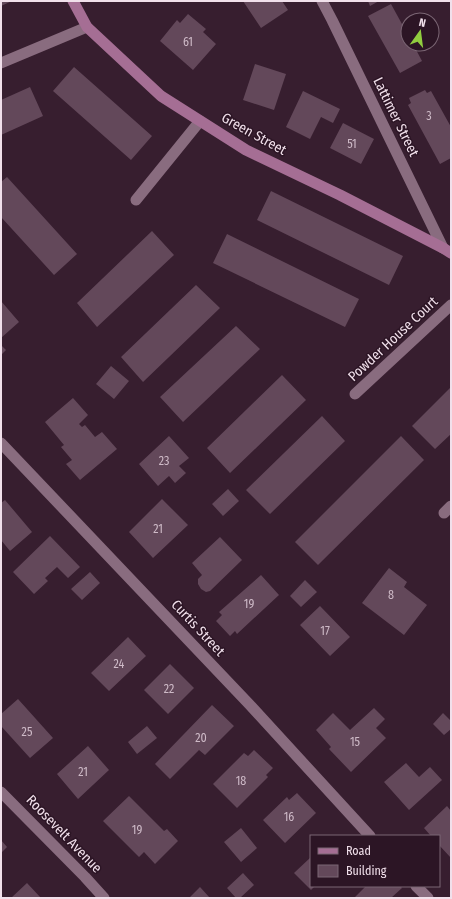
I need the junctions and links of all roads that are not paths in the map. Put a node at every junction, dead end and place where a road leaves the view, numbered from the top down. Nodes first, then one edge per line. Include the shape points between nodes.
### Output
1 (73, 1) edge
2 (322, 1) edge
3 (87, 27) junction
4 (1, 63) edge
5 (200, 121) junction
6 (136, 200) dead end
7 (447, 250) edge
8 (451, 306) edge
9 (355, 394) dead end
10 (1, 443) edge
11 (1, 792) edge
12 (369, 835) edge
13 (417, 887) edge
14 (104, 898) edge
15 (428, 898) edge

1 - 3 main road, Green Street
2 - 7 street, Lattimer Street
3 - 4 street
3 - 5 main road, Green Street via 161,96
5 - 6 street
5 - 7 main road, Green Street via 246,150
8 - 9 street, Powder House Court
10 - 12 street, Curtis Street
11 - 14 street, Roosevelt Avenue
13 - 15 street

